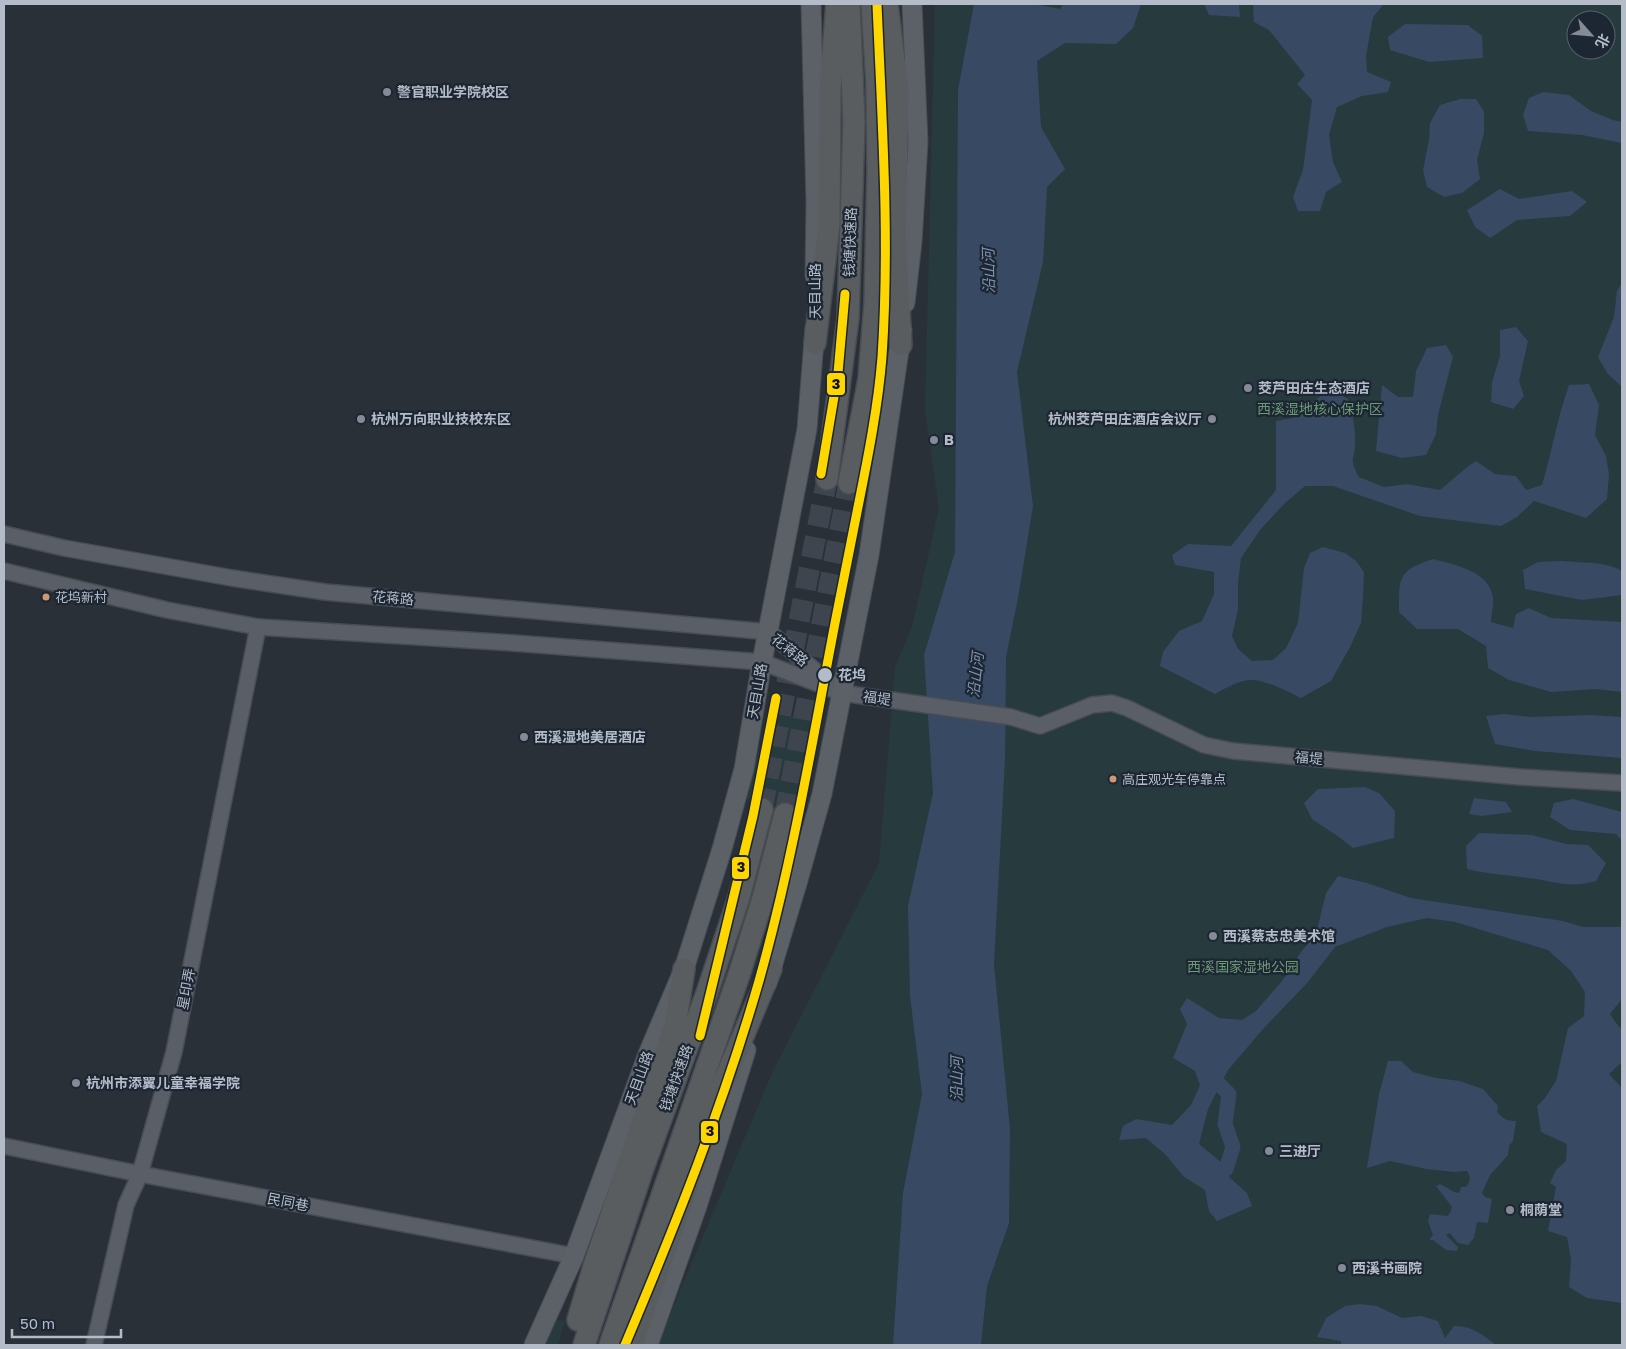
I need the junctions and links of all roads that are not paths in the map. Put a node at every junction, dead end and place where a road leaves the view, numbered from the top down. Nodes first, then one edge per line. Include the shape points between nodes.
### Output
1 (811, 4) edge
2 (837, 4) edge
3 (849, 4) edge
4 (872, 4) edge
5 (887, 4) edge
6 (912, 4) edge
7 (815, 343) junction
8 (901, 345) junction
9 (827, 479) tunnel mouth
10 (849, 483) tunnel mouth
11 (4, 534) edge
12 (4, 571) edge
13 (258, 627) junction
14 (769, 632) junction
15 (762, 662) junction
16 (842, 693) junction
17 (1622, 783) edge
18 (762, 809) tunnel mouth
19 (785, 814) tunnel mouth
20 (684, 969) junction
21 (771, 970) junction
22 (4, 1146) edge
23 (140, 1174) junction
24 (574, 1256) junction
25 (94, 1345) edge
26 (534, 1345) edge
27 (571, 1345) edge
28 (584, 1345) edge
29 (610, 1345) edge
30 (632, 1345) edge
31 (648, 1345) edge

1 - 7 main road, 天目山路 via 816,202
2 - 7 highway via 830,90 829,225
3 - 9 highway, 钱塘快速路 via 854,122 848,318
4 - 10 highway, 钱塘快速路 via 878,172 875,303 868,379
5 - 8 highway via 898,92 895,238
6 - 8 main road via 918,142
7 - 14 main road, 天目山路 via 807,429
8 - 16 main road via 870,555
11 - 14 street, 花蒋路 via 185,570 325,592
12 - 13 street, 花蒋路 via 167,610
13 - 15 street, 花蒋路
13 - 23 street, 星印弄 via 174,1052
14 - 15 main road, 天目山路
14 - 16 street, 花蒋路
15 - 16 street, 花蒋路
15 - 20 main road, 天目山路 via 744,770
16 - 17 street, 福堤 via 1010,717 1040,726 1092,705 1112,703 1204,744 1232,751 1520,778
16 - 21 main road via 822,794
18 - 28 highway, 钱塘快速路 via 739,896
19 - 29 highway, 钱塘快速路 via 739,975
20 - 24 main road, 天目山路 via 648,1054
20 - 27 highway via 675,1026 595,1263
21 - 30 highway via 721,1088
21 - 31 main road via 697,1206
22 - 23 street, 民同巷
23 - 24 street, 民同巷
23 - 25 street, 星印弄 via 126,1205
24 - 26 main road, 天目山路

